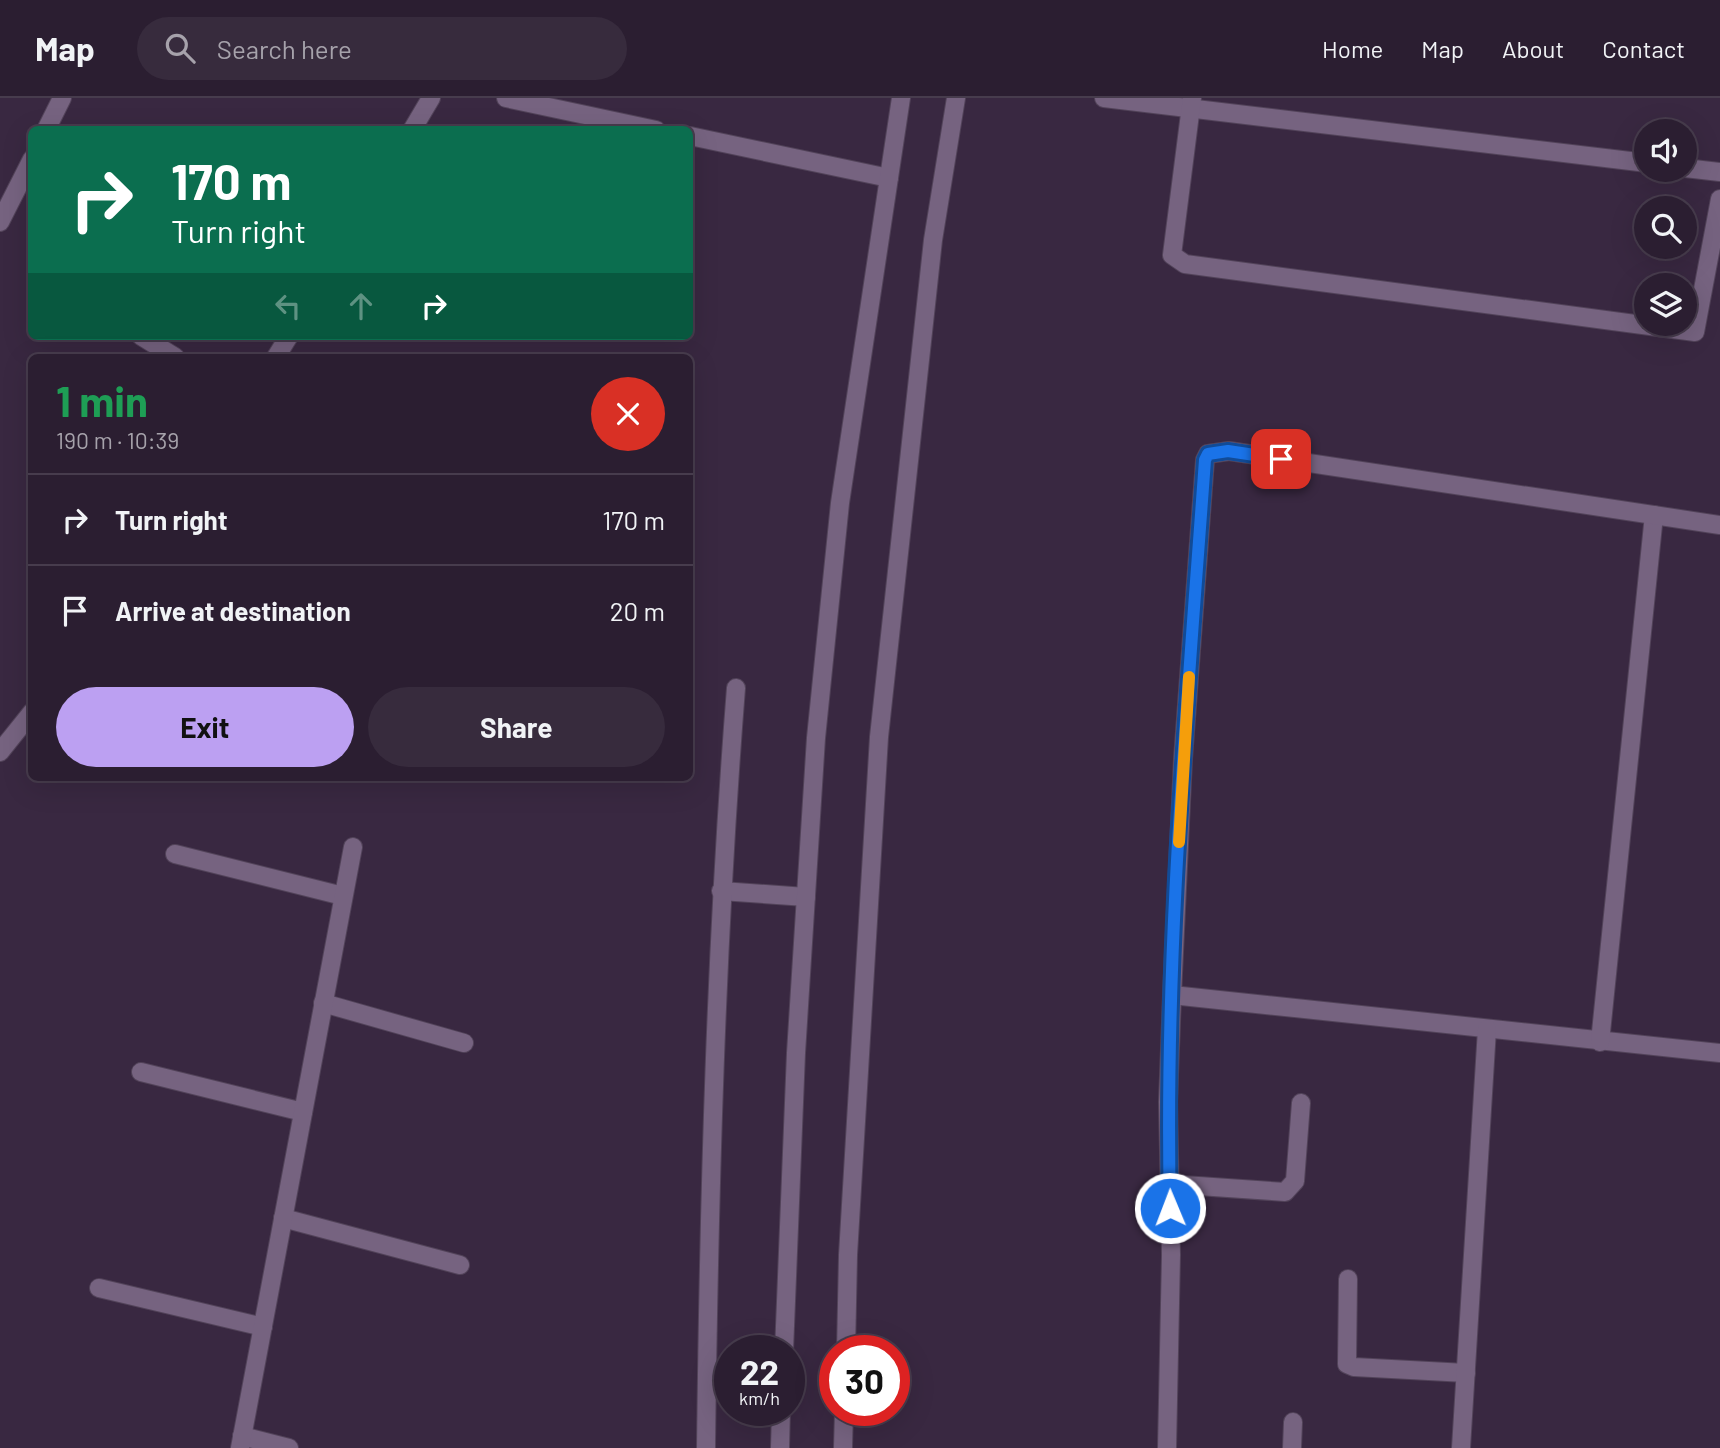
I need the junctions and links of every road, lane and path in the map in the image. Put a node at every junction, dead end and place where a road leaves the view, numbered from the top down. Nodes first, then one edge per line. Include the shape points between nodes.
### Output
1 (62, 98) edge
2 (431, 98) edge
3 (506, 98) edge
4 (901, 98) edge
5 (956, 98) edge
6 (1104, 98) edge
7 (1191, 103) edge
8 (48, 126) edge
9 (414, 126) edge
10 (637, 126) edge
11 (693, 137) edge
12 (1634, 161) edge
13 (28, 167) edge
14 (1697, 169) edge
15 (1720, 172) edge
16 (889, 178) junction
17 (1720, 199) edge
18 (0, 222) edge
19 (147, 340) edge
20 (170, 354) edge
21 (1654, 515) junction
22 (1720, 525) edge
23 (736, 688) dead end
24 (28, 717) edge
25 (0, 752) edge
26 (353, 846) dead end
27 (175, 854) dead end
28 (721, 891) junction
29 (343, 896) junction
30 (806, 897) junction
31 (1172, 995) junction
32 (323, 1003) junction
33 (1487, 1029) junction
34 (1600, 1042) junction
35 (464, 1043) dead end
36 (1720, 1054) edge
37 (141, 1072) dead end
38 (1301, 1103) dead end
39 (303, 1112) junction
40 (1169, 1184) junction
41 (283, 1218) junction
42 (460, 1265) dead end
43 (1348, 1279) dead end
44 (99, 1289) dead end
45 (262, 1327) junction
46 (785, 1335) edge
47 (847, 1335) edge
48 (1466, 1373) junction
49 (1293, 1422) dead end
50 (781, 1426) edge
51 (844, 1426) edge
52 (241, 1442) edge
53 (289, 1448) edge
54 (706, 1448) edge
55 (780, 1448) edge
56 (843, 1448) edge
57 (1167, 1448) edge
58 (1292, 1448) edge
59 (1461, 1448) edge

1 - 8 street
2 - 9 street
3 - 10 street
4 - 16 street
5 - 47 street via 933,240 879,737
6 - 7 street
7 - 12 street
7 - 17 street via 1171,255 1185,264 1695,332
11 - 16 street
13 - 18 street
14 - 15 street
16 - 30 street via 840,503 816,738
19 - 20 street
21 - 22 street
21 - 31 street via 1228,451 1208,454 1184,745
21 - 34 street
23 - 28 street
24 - 25 street
26 - 29 street
27 - 29 street
28 - 30 street
28 - 54 street
29 - 32 street
30 - 46 street
31 - 33 street
31 - 40 street
32 - 35 street
32 - 39 street
33 - 34 street
33 - 48 street
34 - 36 street
37 - 39 street
38 - 40 street via 1295,1181 1285,1192
39 - 41 street
40 - 57 street
41 - 42 street
41 - 45 street
43 - 48 street via 1347,1364
44 - 45 street
45 - 52 street
48 - 59 street
49 - 58 street
50 - 55 street
51 - 56 street
52 - 53 street

